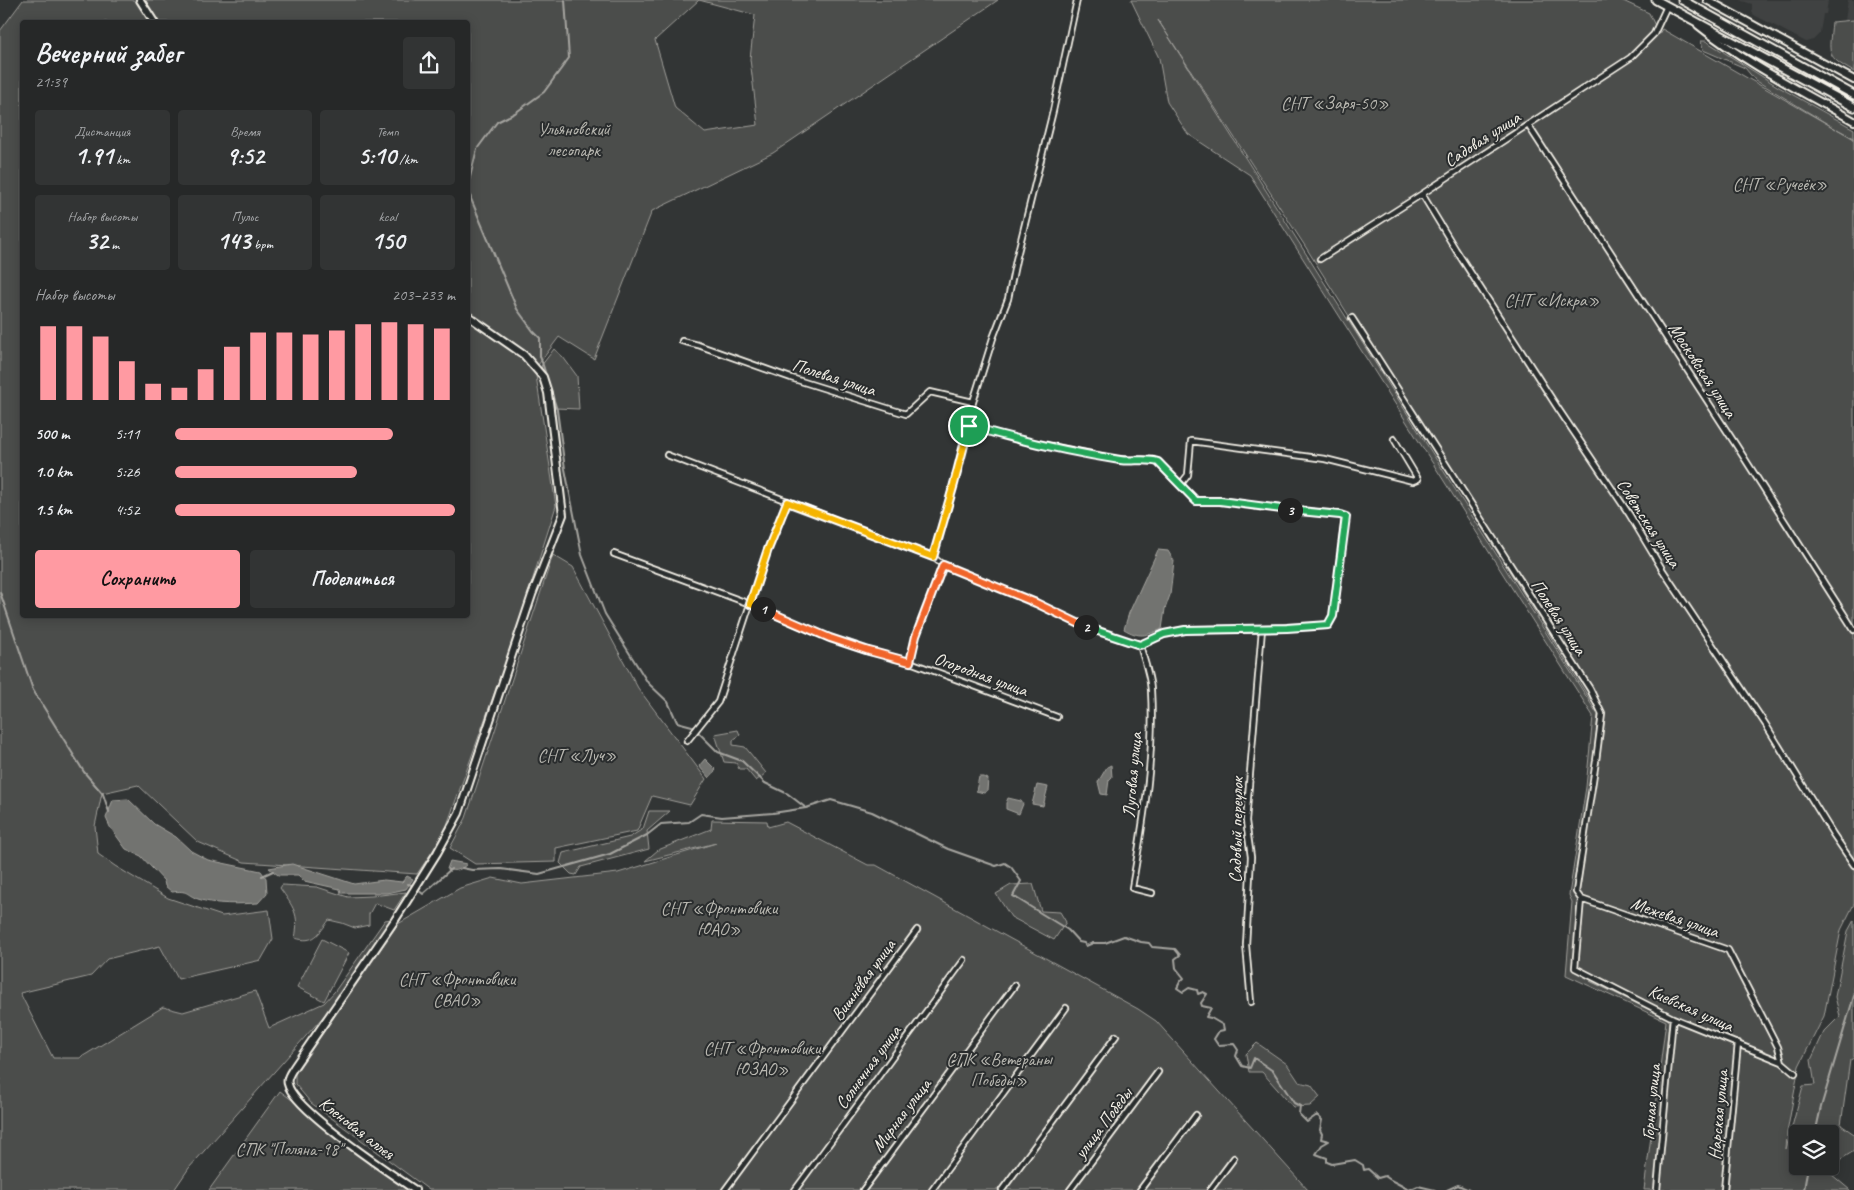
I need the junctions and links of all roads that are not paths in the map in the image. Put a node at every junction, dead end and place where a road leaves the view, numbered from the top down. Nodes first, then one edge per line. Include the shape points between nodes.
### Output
1 (140, 0) edge
2 (1077, 0) edge
3 (1656, 0) edge
4 (1682, 0) edge
5 (1707, 0) edge
6 (1668, 6) junction
7 (1691, 19) junction
8 (153, 20) edge
9 (1854, 80) edge
10 (1854, 95) edge
11 (1854, 108) edge
12 (1854, 121) edge
13 (1528, 125) junction
14 (1422, 194) junction
15 (1320, 258) dead end
16 (470, 317) edge
17 (1352, 318) dead end
18 (682, 341) dead end
19 (973, 402) junction
20 (969, 426) junction
21 (1394, 439) dead end
22 (667, 455) dead end
23 (1181, 484) junction
24 (787, 502) junction
25 (614, 554) dead end
26 (933, 557) junction
27 (943, 565) junction
28 (750, 604) junction
29 (1262, 629) junction
30 (1854, 630) edge
31 (1140, 645) junction
32 (910, 662) junction
33 (1057, 717) dead end
34 (686, 741) dead end
35 (1854, 865) edge
36 (1152, 893) dead end
37 (1581, 899) junction
38 (917, 930) dead end
39 (964, 960) dead end
40 (1575, 968) joint
41 (1015, 985) dead end
42 (1251, 1002) dead end
43 (1066, 1008) dead end
44 (1673, 1018) junction
45 (1116, 1036) dead end
46 (1738, 1043) junction
47 (1782, 1062) junction
48 (1158, 1072) dead end
49 (1795, 1073) dead end
50 (1196, 1114) dead end
51 (1234, 1158) dead end
52 (415, 1190) edge
53 (725, 1190) edge
54 (795, 1190) edge
55 (862, 1190) edge
56 (932, 1190) edge
57 (1002, 1190) edge
58 (1070, 1190) edge
59 (1140, 1190) edge
60 (1210, 1190) edge
61 (1657, 1190) edge
62 (1724, 1190) edge

1 - 8 street
2 - 19 street via 1008,299
3 - 6 main road
4 - 10 main road
5 - 9 street
6 - 7 main road
6 - 13 street, Садовая улица via 1654,34 1630,58
7 - 11 main road
7 - 12 street via 1755,64
13 - 14 street, Садовая улица
13 - 30 street, Московская улица
14 - 15 street, Садовая улица
14 - 35 street, Советская улица
16 - 52 street, Кленовая аллея via 524,355 543,377 548,393 562,515 451,830 395,920 294,1067 287,1083 303,1106 323,1123
17 - 37 street, Полевая улица via 1590,689 1602,714 1576,892
18 - 19 street, Полевая улица via 906,414 930,392
19 - 20 street
20 - 23 street via 1019,440 1122,460 1153,460
20 - 26 street
21 - 23 street via 1418,478 1414,481 1325,458 1191,441 1188,475
22 - 24 street
23 - 29 street via 1196,501 1220,501 1346,517 1333,616 1328,625
24 - 26 street
24 - 28 street
25 - 28 street, Огородная улица
26 - 27 street
27 - 31 street via 1081,625
27 - 32 street via 916,636
28 - 32 street, Огородная улица via 830,638
28 - 34 street via 718,702
29 - 31 street via 1185,630 1164,634
29 - 42 street, Садовый переулок via 1246,821 1251,857 1246,945
31 - 36 street, Луговая улица via 1151,688 1151,746 1132,888
32 - 33 street, Огородная улица
37 - 40 street, Полевая улица
37 - 47 street, Межевая улица via 1728,950 1778,1047
38 - 53 street, Вишнёвая улица
39 - 54 street, Солнечная улица
40 - 44 street, Киевская улица
41 - 55 street, Мирная улица
43 - 56 street
44 - 46 street, Киевская улица
44 - 61 street, Горная улица
45 - 57 street
46 - 47 street, Киевская улица
46 - 62 street, Нарская улица
47 - 49 street, Киевская улица
48 - 58 street, улица Победы
50 - 59 street
51 - 60 street

